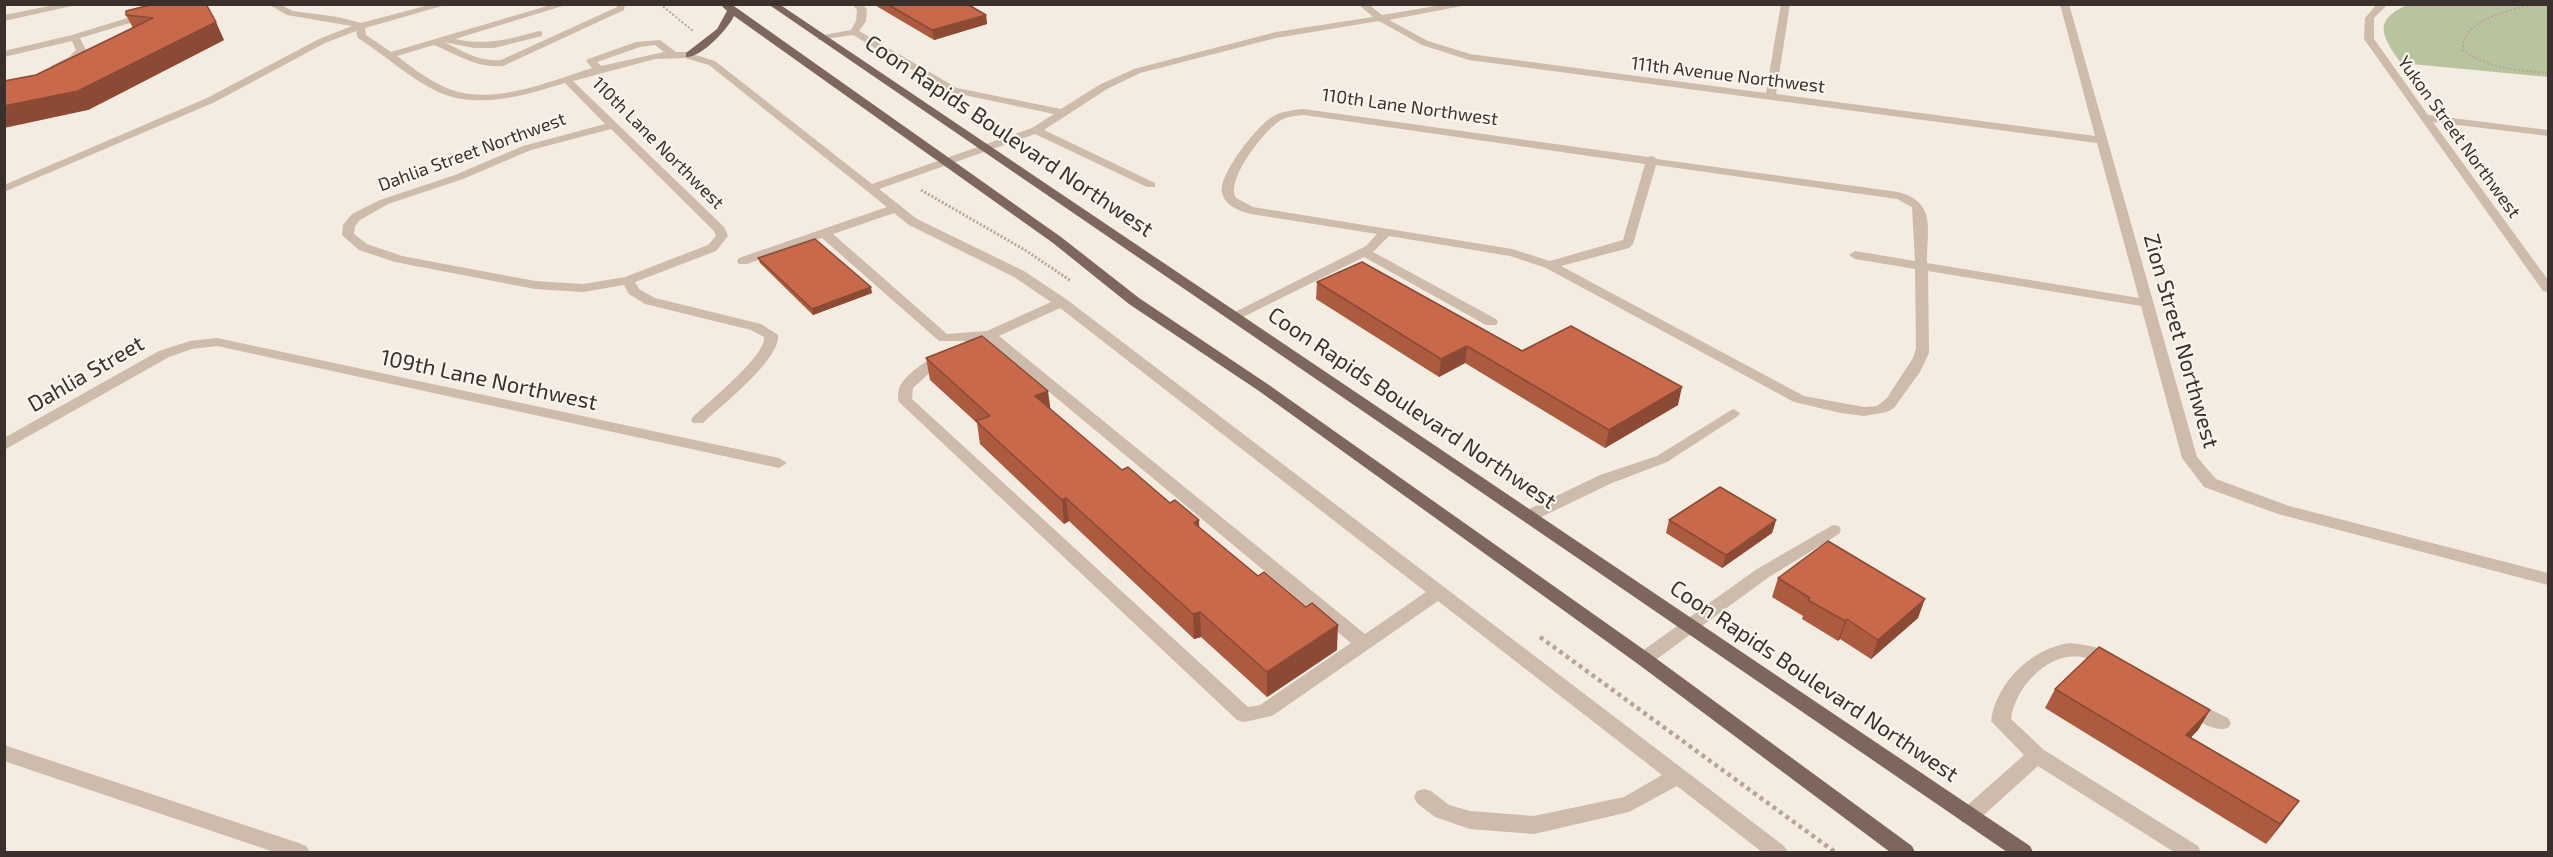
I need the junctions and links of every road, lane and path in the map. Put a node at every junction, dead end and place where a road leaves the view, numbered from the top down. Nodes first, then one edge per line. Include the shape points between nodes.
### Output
1 (77, 4) edge
2 (272, 4) edge
3 (445, 4) edge
4 (565, 4) edge
5 (621, 4) edge
6 (660, 4) edge
7 (772, 4) edge
8 (856, 4) edge
9 (1362, 4) edge
10 (1468, 4) edge
11 (1786, 4) edge
12 (2064, 4) edge
13 (2385, 4) edge
14 (2530, 4) edge
15 (728, 7) edge
16 (154, 14) edge
17 (4, 18) edge
18 (1379, 18) junction
19 (360, 26) junction
20 (855, 32) junction
21 (539, 34) dead end
22 (700, 36) dead end
23 (75, 37) junction
24 (821, 38) junction
25 (440, 41) junction
26 (4, 54) edge
27 (672, 54) junction
28 (689, 55) junction
29 (390, 56) junction
30 (599, 70) junction
31 (45, 71) edge
32 (2548, 73) edge
33 (566, 79) junction
34 (1770, 97) junction
35 (1063, 113) junction
36 (2425, 118) junction
37 (612, 125) junction
38 (1036, 130) junction
39 (2548, 133) edge
40 (2102, 140) junction
41 (985, 149) junction
42 (1652, 159) junction
43 (947, 163) junction
44 (1151, 185) dead end
45 (872, 188) junction
46 (4, 189) edge
47 (896, 208) junction
48 (824, 233) junction
49 (1385, 233) junction
50 (1364, 252) junction
51 (1854, 255) dead end
52 (743, 261) dead end
53 (1550, 265) junction
54 (1921, 265) junction
55 (628, 280) junction
56 (2548, 288) edge
57 (1061, 302) junction
58 (2148, 303) junction
59 (1234, 316) junction
60 (1491, 322) dead end
61 (989, 335) junction
62 (190, 345) joint
63 (1733, 413) dead end
64 (698, 420) dead end
65 (4, 445) edge
66 (779, 463) dead end
67 (1529, 516) junction
68 (1833, 530) dead end
69 (2548, 579) edge
70 (1438, 592) junction
71 (1690, 626) junction
72 (1364, 643) junction
73 (1644, 659) junction
74 (2131, 673) edge
75 (2171, 695) edge
76 (2221, 723) dead end
77 (4, 753) edge
78 (2037, 755) junction
79 (1677, 776) junction
80 (1424, 797) dead end
81 (1969, 816) junction
82 (299, 852) edge
83 (1777, 852) edge
84 (1905, 852) edge
85 (2023, 852) edge
86 (2191, 852) edge

1 - 17 street
2 - 19 street via 289,13 346,20
3 - 19 street
4 - 25 street
5 - 25 street via 621,8 504,63 476,63
6 - 22 path
7 - 24 main road, Coon Rapids Boulevard Northwest
8 - 20 street via 862,9
9 - 18 street, 111th Avenue Northwest
10 - 18 street
11 - 34 street
12 - 40 street, Zion Street Northwest
13 - 36 street, Yukon Street Northwest via 2368,21 2369,39
14 - 32 path via 2469,29 2463,50 2498,66
15 - 28 main road via 729,23
15 - 43 main road
16 - 23 street
18 - 34 street, 111th Avenue Northwest via 1423,44 1469,57
18 - 35 street via 1276,35 1156,65 1103,87
19 - 29 street via 361,36
19 - 46 street via 301,51 211,100
20 - 24 street
20 - 35 street via 951,89
21 - 25 street via 487,47
23 - 26 street
23 - 31 street via 81,50
24 - 41 main road, Coon Rapids Boulevard Northwest
25 - 29 street
27 - 28 street
27 - 30 street
27 - 30 street via 657,42 639,44 591,61
28 - 45 street via 715,64
29 - 33 street via 436,86 460,96 499,96
30 - 33 street
33 - 37 street, 110th Lane Northwest
34 - 40 street, 111th Avenue Northwest
35 - 38 street
36 - 39 street
36 - 56 street, Yukon Street Northwest
37 - 55 street, 110th Lane Northwest via 722,236 702,254
37 - 55 street, Dahlia Street Northwest via 541,143 384,202 356,217 349,225 348,236 378,253 562,288
38 - 41 street
38 - 44 street
40 - 58 street, Zion Street Northwest
41 - 43 street
41 - 59 main road, Coon Rapids Boulevard Northwest
42 - 49 street, 110th Lane Northwest via 1304,112 1281,116 1272,122 1239,162 1227,189 1228,197 1237,205 1251,210
42 - 53 street via 1629,241
42 - 54 street, 110th Lane Northwest via 1909,199 1920,211
43 - 45 street
43 - 73 main road via 1057,240 1134,301 1264,388
45 - 47 street
47 - 48 street
47 - 57 street via 913,222 1000,264
48 - 52 street
48 - 61 street via 944,338
49 - 50 street
49 - 53 street, 110th Lane Northwest via 1512,253
50 - 59 street
50 - 60 street
51 - 54 street
53 - 54 street, 110th Lane Northwest via 1799,399 1867,412 1881,410 1893,402 1920,361
54 - 58 street
55 - 64 street via 634,291 650,301 756,327 771,335 772,342 763,358
57 - 61 street
57 - 70 street
58 - 69 street, Zion Street Northwest via 2190,458 2210,483 2284,510
59 - 67 main road, Coon Rapids Boulevard Northwest
61 - 72 street
61 - 72 street via 932,363 906,387 904,400 1244,715 1265,711
62 - 65 street, Dahlia Street via 164,354
62 - 66 street, 109th Lane Northwest via 217,342 238,346
63 - 67 street via 1662,459 1606,479
67 - 71 main road, Coon Rapids Boulevard Northwest
68 - 71 street via 1763,573
70 - 72 street
70 - 79 street
71 - 73 street
71 - 81 main road, Coon Rapids Boulevard Northwest
73 - 84 main road
74 - 78 street via 2101,656 2069,648 2053,651 2028,670 2002,707 2001,721
75 - 76 street
77 - 82 street
78 - 81 street
78 - 86 street
79 - 80 street via 1629,804 1534,825 1470,820 1442,811
79 - 83 street
81 - 85 main road, Coon Rapids Boulevard Northwest

